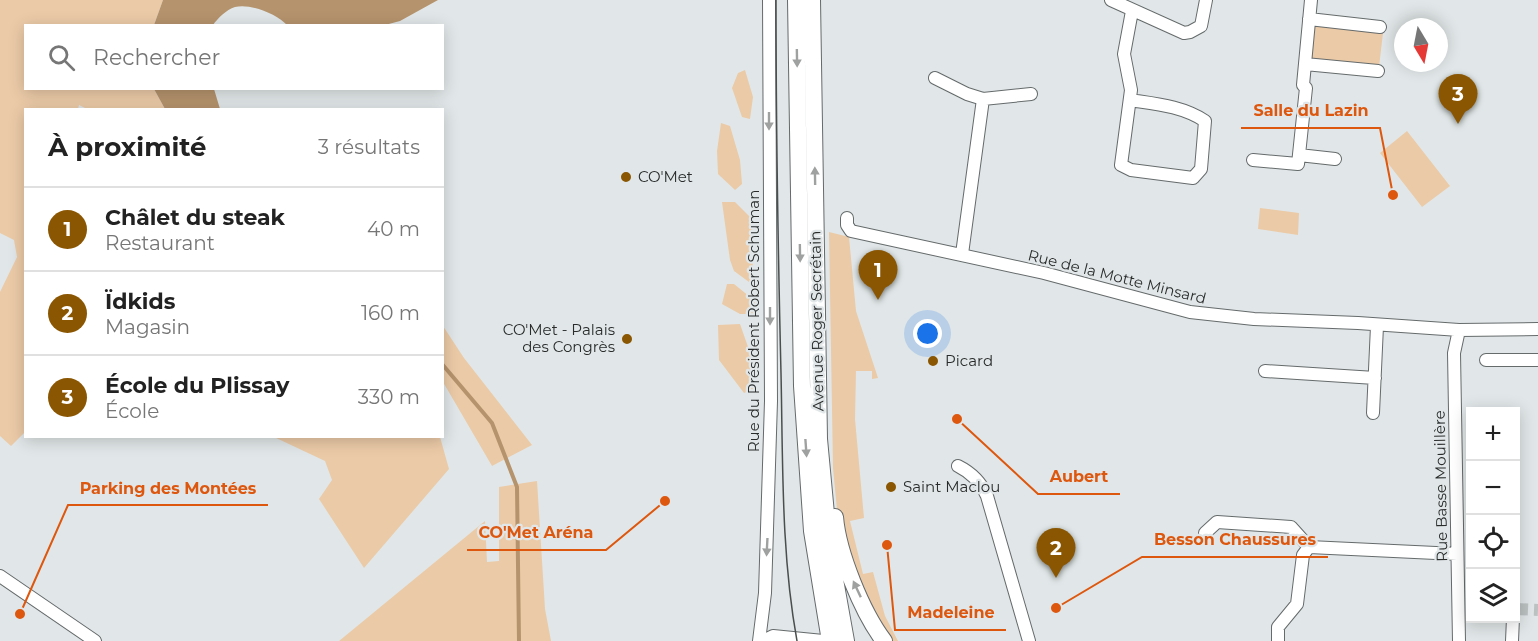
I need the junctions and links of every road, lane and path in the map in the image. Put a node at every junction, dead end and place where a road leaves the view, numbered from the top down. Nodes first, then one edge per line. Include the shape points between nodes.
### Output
1 (769, 0) edge
2 (796, 0) edge
3 (812, 0) edge
4 (821, 0) edge
5 (1111, 0) edge
6 (1206, 0) edge
7 (1311, 0) edge
8 (1132, 10) junction
9 (1309, 19) junction
10 (1380, 27) dead end
11 (813, 46) junction
12 (1305, 64) junction
13 (1378, 71) dead end
14 (935, 78) dead end
15 (1031, 94) dead end
16 (983, 99) junction
17 (1130, 100) junction
18 (1299, 155) junction
19 (1335, 159) dead end
20 (1252, 160) dead end
21 (847, 218) dead end
22 (816, 234) junction
23 (962, 254) junction
24 (1377, 326) junction
25 (1538, 329) edge
26 (1459, 330) junction
27 (1538, 335) edge
28 (1454, 353) junction
29 (1486, 360) dead end
30 (1538, 360) edge
31 (1265, 371) dead end
32 (1375, 378) junction
33 (1373, 413) dead end
34 (958, 466) dead end
35 (1205, 533) dead end
36 (1309, 547) junction
37 (1457, 554) junction
38 (0, 576) edge
39 (1513, 623) edge
40 (838, 630) edge
41 (95, 641) edge
42 (761, 641) edge
43 (823, 641) edge
44 (830, 641) edge
45 (884, 641) edge
46 (1029, 641) edge
47 (1278, 641) edge
48 (1459, 641) edge
49 (1512, 641) edge

1 -> 42 street, Rue du Président Robert Schuman via 771,401
2 -> 40 main road, Avenue Roger Secrétain via 802,387 812,531
3 - 11 main road, Avenue Roger Secrétain
4 - 11 main road
5 - 8 street
6 - 8 street via 1201,26 1190,32 1178,32
7 - 9 street
8 - 17 street via 1124,54
9 - 10 street
9 - 12 street
22 -> 11 main road, Avenue Roger Secrétain
12 - 13 street
12 - 18 street
14 - 16 street
15 - 16 street
16 - 23 street
17 - 17 street via 1121,165 1131,170 1193,178 1201,169 1205,121 1176,107
18 - 19 street
18 - 20 street via 1298,164
21 - 23 street, Rue de la Motte Minsard via 851,231
22 - 40 main road, Avenue Roger Secrétain via 819,439
45 -> 22 main road via 853,581 836,521 823,380
23 - 24 street, Rue de la Motte Minsard via 1190,312
24 - 26 street, Rue de la Motte Minsard
24 - 32 street
25 - 26 street, Rue de la Motte Minsard
26 - 28 street, Rue Basse Mouillère
27 - 28 street via 1467,338 1458,343
28 - 37 street, Rue Basse Mouillère
29 - 30 street
31 - 32 street
32 - 33 street
34 - 46 street via 979,482 987,496
35 - 36 street via 1217,522 1291,527
36 - 37 street
36 - 47 street via 1303,555 1297,604 1278,627
37 - 48 street, Rue Basse Mouillère
38 - 41 street
39 - 49 street
40 - 44 main road, Avenue Roger Secrétain
42 - 43 street via 773,636

